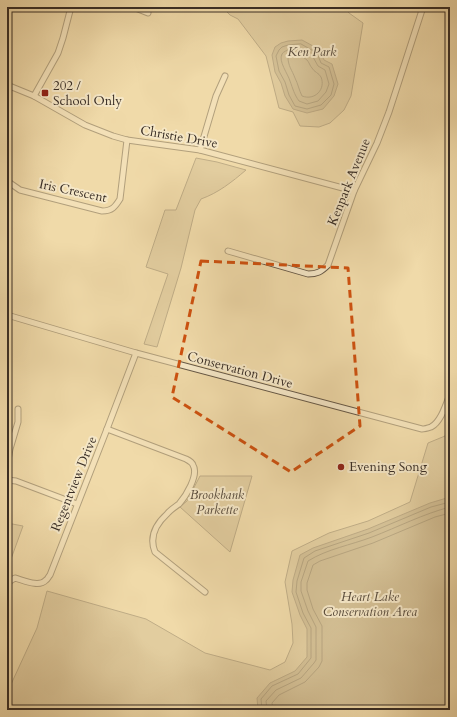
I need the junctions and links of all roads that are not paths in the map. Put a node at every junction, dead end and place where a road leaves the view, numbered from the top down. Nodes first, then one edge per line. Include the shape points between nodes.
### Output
1 (71, 7) edge
2 (133, 7) edge
3 (423, 7) edge
4 (148, 13) dead end
5 (226, 76) dead end
6 (7, 85) edge
7 (34, 96) junction
8 (127, 140) junction
9 (200, 150) junction
10 (7, 181) edge
11 (354, 191) junction
12 (228, 251) dead end
13 (7, 315) edge
14 (136, 353) junction
15 (450, 394) edge
16 (18, 409) dead end
17 (107, 429) junction
18 (7, 466) edge
19 (7, 480) edge
20 (77, 504) junction
21 (7, 586) edge
22 (205, 592) dead end

1 - 7 street via 58,53
2 - 4 street
3 - 11 street, Kenpark Avenue via 392,103
5 - 9 street via 216,96
6 - 7 street, Christie Drive
7 - 8 street, Christie Drive via 85,125
8 - 9 street, Christie Drive
8 - 10 street, Iris Crescent via 120,199 113,209 102,211 20,190
9 - 11 street, Christie Drive
11 - 12 street, Kenpark Avenue via 328,265 315,274
13 - 14 street, Conservation Drive
14 - 15 street, Conservation Drive via 422,429 431,427 438,421
14 - 17 street, Regentview Drive
16 - 18 street via 18,422
17 - 20 street, Regentview Drive
17 - 22 street via 186,459 194,465 194,477 185,496 160,521 152,537 152,543 154,552
19 - 20 street
20 - 21 street, Regentview Drive via 45,582 40,584 15,578

